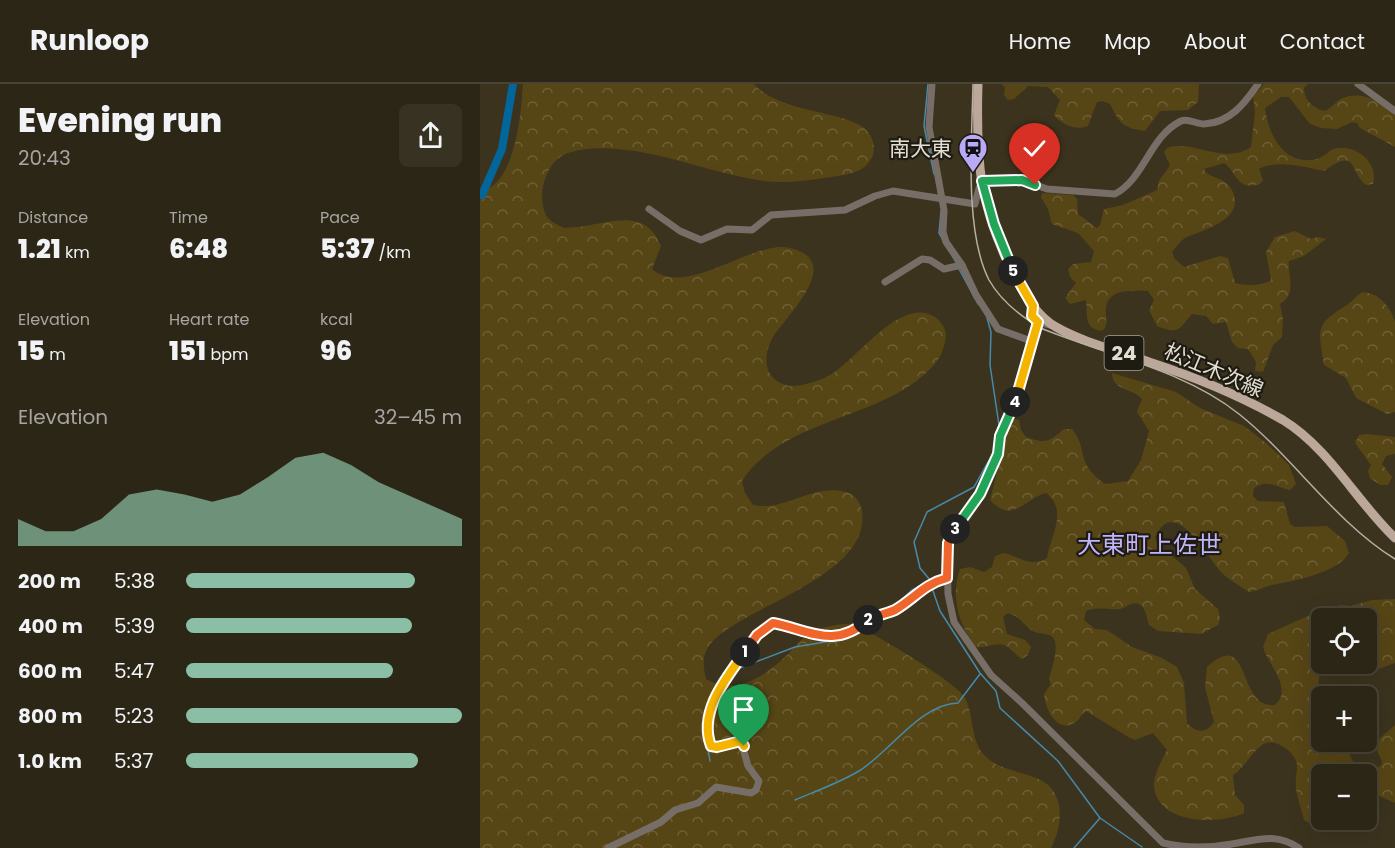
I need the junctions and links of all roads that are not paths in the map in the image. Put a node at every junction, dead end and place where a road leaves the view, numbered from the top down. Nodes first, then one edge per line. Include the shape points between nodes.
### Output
1 (932, 84) edge
2 (978, 84) edge
3 (1258, 84) edge
4 (1358, 84) edge
5 (1395, 111) edge
6 (982, 183) junction
7 (940, 199) junction
8 (649, 209) dead end
9 (960, 266) junction
10 (885, 282) dead end
11 (1033, 306) junction
12 (1038, 322) junction
13 (1054, 326) junction
14 (1031, 341) junction
15 (1395, 538) edge
16 (947, 578) junction
17 (608, 848) edge
18 (1299, 848) edge

1 - 7 street via 929,127
2 - 6 main road, 松江木次線 / 24
3 - 6 street via 1240,108 1222,120 1205,124 1179,122 1115,194 1047,189 1022,180
4 - 5 street
6 - 7 street via 976,203
6 - 11 main road, 松江木次線 / 24 via 1007,256
7 - 8 street via 893,191 845,210 771,215 752,230 727,229 699,240
7 - 9 street via 943,232
9 - 10 street via 944,269 922,259
9 - 14 street via 998,329
11 - 12 street via 1032,316
11 - 13 main road, 松江木次線 / 24
12 - 13 street
12 - 14 street
13 - 15 main road, 松江木次線 / 24 via 1172,370 1284,421 1319,449
14 - 16 street via 1014,407 1000,436 998,454 980,494 948,543
16 - 17 street via 849,632 812,636 784,625 773,623 766,627 727,678 711,706 707,723 711,746 741,741 748,766 759,781 756,790 751,793 716,787 698,803 675,810 661,822
16 - 18 street via 954,622 990,675 1156,838 1182,847 1275,837

